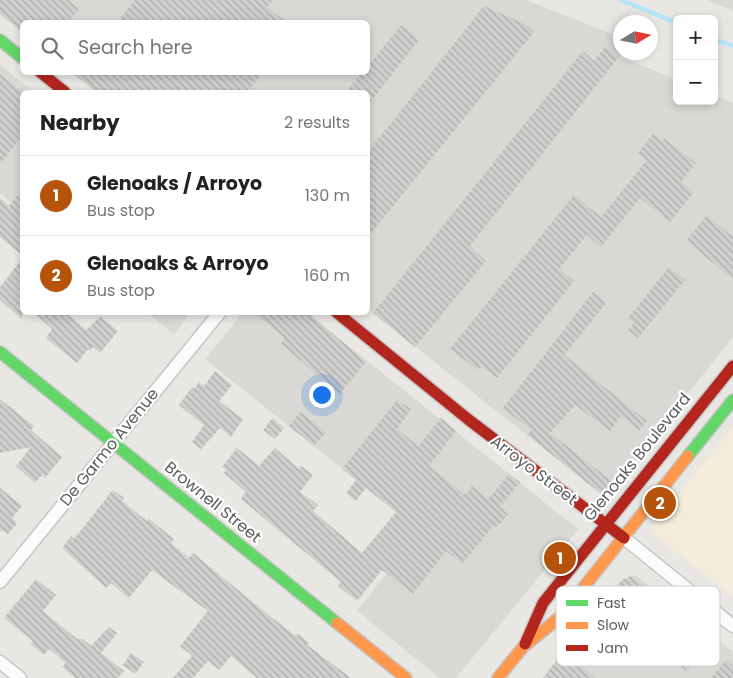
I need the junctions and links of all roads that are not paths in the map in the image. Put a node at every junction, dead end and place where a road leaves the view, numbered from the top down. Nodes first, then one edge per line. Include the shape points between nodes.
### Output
1 (0, 40) edge
2 (20, 56) edge
3 (44, 75) edge
4 (62, 90) edge
5 (218, 315) edge
6 (340, 315) edge
7 (0, 352) edge
8 (733, 366) edge
9 (733, 400) edge
10 (112, 442) junction
11 (605, 523) junction
12 (624, 538) junction
13 (0, 582) edge
14 (585, 586) edge
15 (683, 586) edge
16 (720, 616) edge
17 (556, 620) edge
18 (733, 626) edge
19 (524, 647) junction
20 (0, 662) edge
21 (20, 678) edge
22 (406, 678) edge
23 (498, 678) edge

1 - 2 street
3 - 4 street
5 - 10 street, De Garmo Avenue
6 - 11 street, Arroyo Street via 469,420
7 - 10 street, Brownell Street
8 - 11 street, Glenoaks Boulevard
9 - 12 street, Glenoaks Boulevard
10 - 13 street, De Garmo Avenue
10 - 22 street, Brownell Street
11 - 12 street, Arroyo Street
11 - 19 street, Glenoaks Boulevard via 542,603
12 - 14 street, Glenoaks Boulevard
12 - 15 street, Arroyo Street
16 - 18 street, Arroyo Street
17 - 19 street, Glenoaks Boulevard
19 - 23 street, Glenoaks Boulevard
20 - 21 street

